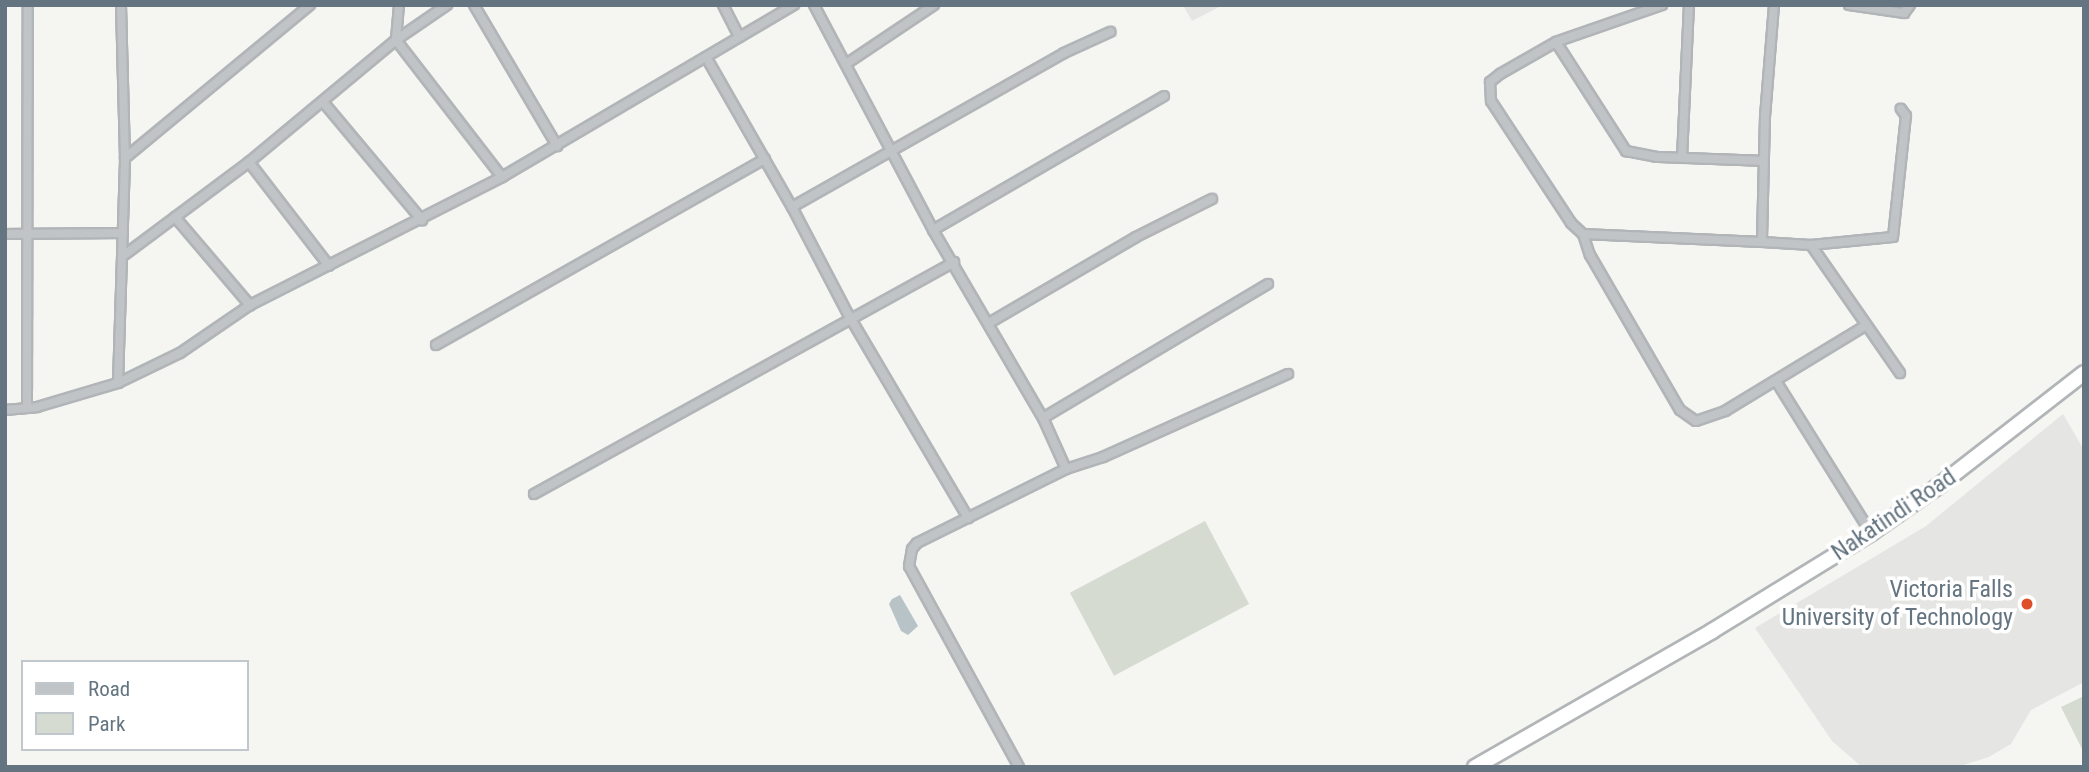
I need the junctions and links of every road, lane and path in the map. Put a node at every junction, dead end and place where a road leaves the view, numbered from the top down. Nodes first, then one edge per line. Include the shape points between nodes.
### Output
1 (28, 5) edge
2 (121, 5) edge
3 (310, 5) edge
4 (399, 5) edge
5 (447, 5) edge
6 (474, 5) edge
7 (723, 5) edge
8 (794, 5) edge
9 (814, 5) edge
10 (934, 5) edge
11 (1662, 5) edge
12 (1689, 5) edge
13 (1774, 5) edge
14 (1849, 5) edge
15 (1910, 5) edge
16 (1110, 32) dead end
17 (739, 37) junction
18 (396, 40) junction
19 (1556, 42) junction
20 (706, 57) junction
21 (846, 64) junction
22 (1164, 96) dead end
23 (324, 103) junction
24 (1901, 109) dead end
25 (557, 146) junction
26 (893, 152) junction
27 (125, 158) junction
28 (1682, 158) junction
29 (765, 159) junction
30 (1763, 161) junction
31 (249, 162) junction
32 (502, 177) junction
33 (1213, 199) dead end
34 (792, 207) junction
35 (175, 217) junction
36 (422, 220) junction
37 (933, 230) junction
38 (27, 233) junction
39 (123, 233) junction
40 (5, 234) edge
41 (1583, 234) junction
42 (1762, 242) junction
43 (1811, 245) junction
44 (123, 256) junction
45 (954, 262) junction
46 (329, 266) junction
47 (1268, 284) dead end
48 (250, 305) junction
49 (853, 320) junction
50 (989, 323) junction
51 (1865, 326) junction
52 (436, 345) dead end
53 (1900, 373) dead end
54 (2084, 373) edge
55 (1288, 374) dead end
56 (1776, 381) junction
57 (118, 383) junction
58 (27, 408) junction
59 (5, 410) edge
60 (1043, 418) junction
61 (1066, 469) junction
62 (534, 494) dead end
63 (968, 518) junction
64 (1871, 533) junction
65 (1020, 767) edge
66 (1475, 767) edge

1 - 38 street
2 - 27 street
3 - 27 street
4 - 18 street
5 - 18 street
6 - 25 street
7 - 17 street
8 - 17 street
9 - 21 street
10 - 21 street
11 - 19 street
12 - 28 street
13 - 30 street
14 - 15 street via 1904,13
16 - 26 street via 1064,53
17 - 20 street
18 - 23 street
18 - 32 street
19 - 28 street via 1626,151
19 - 41 street via 1500,74 1488,89 1491,101 1571,223
20 - 25 street
20 - 29 street
21 - 26 street
22 - 37 street
23 - 31 street
23 - 36 street
24 - 43 street via 1906,116 1893,237
25 - 32 street
26 - 34 street
26 - 37 street
27 - 39 street
28 - 30 street
29 - 34 street
29 - 52 street
30 - 42 street
31 - 35 street
31 - 46 street
32 - 36 street
33 - 50 street via 1127,242
34 - 49 street
35 - 44 street
35 - 48 street
36 - 46 street
37 - 45 street
38 - 39 street
38 - 40 street
38 - 58 street
39 - 44 street
41 - 42 street
41 - 56 street via 1590,255 1681,410 1696,421 1725,411
42 - 43 street
43 - 51 street
44 - 57 street
45 - 49 street
45 - 50 street
46 - 48 street
47 - 60 street
48 - 57 street via 180,353
49 - 62 street
49 - 63 street
50 - 60 street
51 - 53 street
51 - 56 street
54 - 64 highway, Nakatindi Road
55 - 61 street via 1092,462
56 - 64 street
57 - 58 street
58 - 59 street
60 - 61 street
61 - 63 street
63 - 65 street via 916,543 909,566
64 - 66 highway, Nakatindi Road

